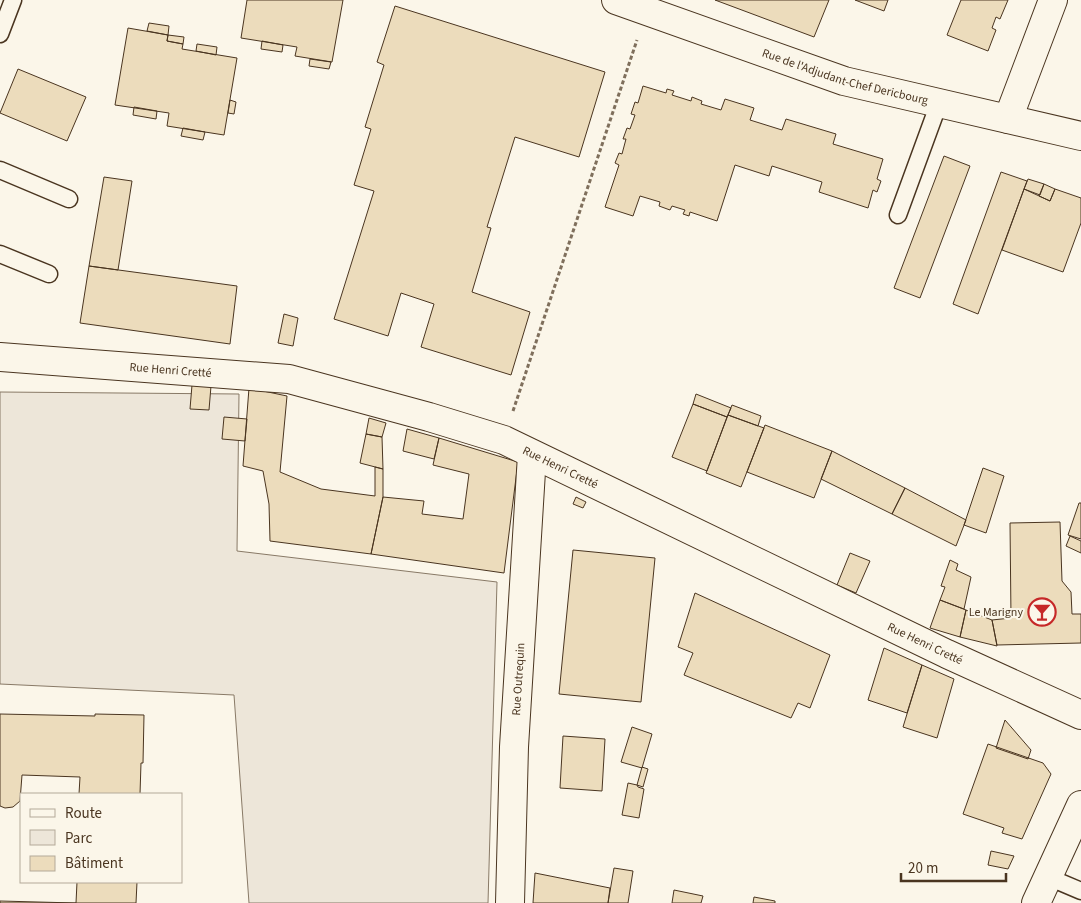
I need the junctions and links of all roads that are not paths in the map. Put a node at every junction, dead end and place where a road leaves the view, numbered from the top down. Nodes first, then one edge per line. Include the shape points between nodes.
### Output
1 (13, 0) edge
2 (616, 0) edge
3 (1053, 0) edge
4 (0, 34) edge
5 (939, 103) junction
6 (1008, 119) junction
7 (1081, 136) edge
8 (0, 170) edge
9 (69, 199) dead end
10 (898, 215) dead end
11 (0, 254) edge
12 (49, 274) dead end
13 (0, 357) edge
14 (532, 455) junction
15 (1081, 716) edge
16 (1081, 805) edge
17 (1048, 877) junction
18 (1081, 891) edge
19 (510, 903) edge
20 (1036, 903) edge

1 - 4 lane
2 - 5 street, Rue de l'Adjudant-Chef Dericbourg via 844,81
3 - 6 street
5 - 6 street, Rue de l'Adjudant-Chef Dericbourg
5 - 10 lane
6 - 7 street, Rue de l'Adjudant-Chef Dericbourg
8 - 9 lane
11 - 12 lane
13 - 14 street, Rue Henri Cretté via 290,380 504,440
14 - 15 street, Rue Henri Cretté
14 - 19 street, Rue Outrequin via 514,747
16 - 17 street
17 - 18 lane
17 - 20 street

